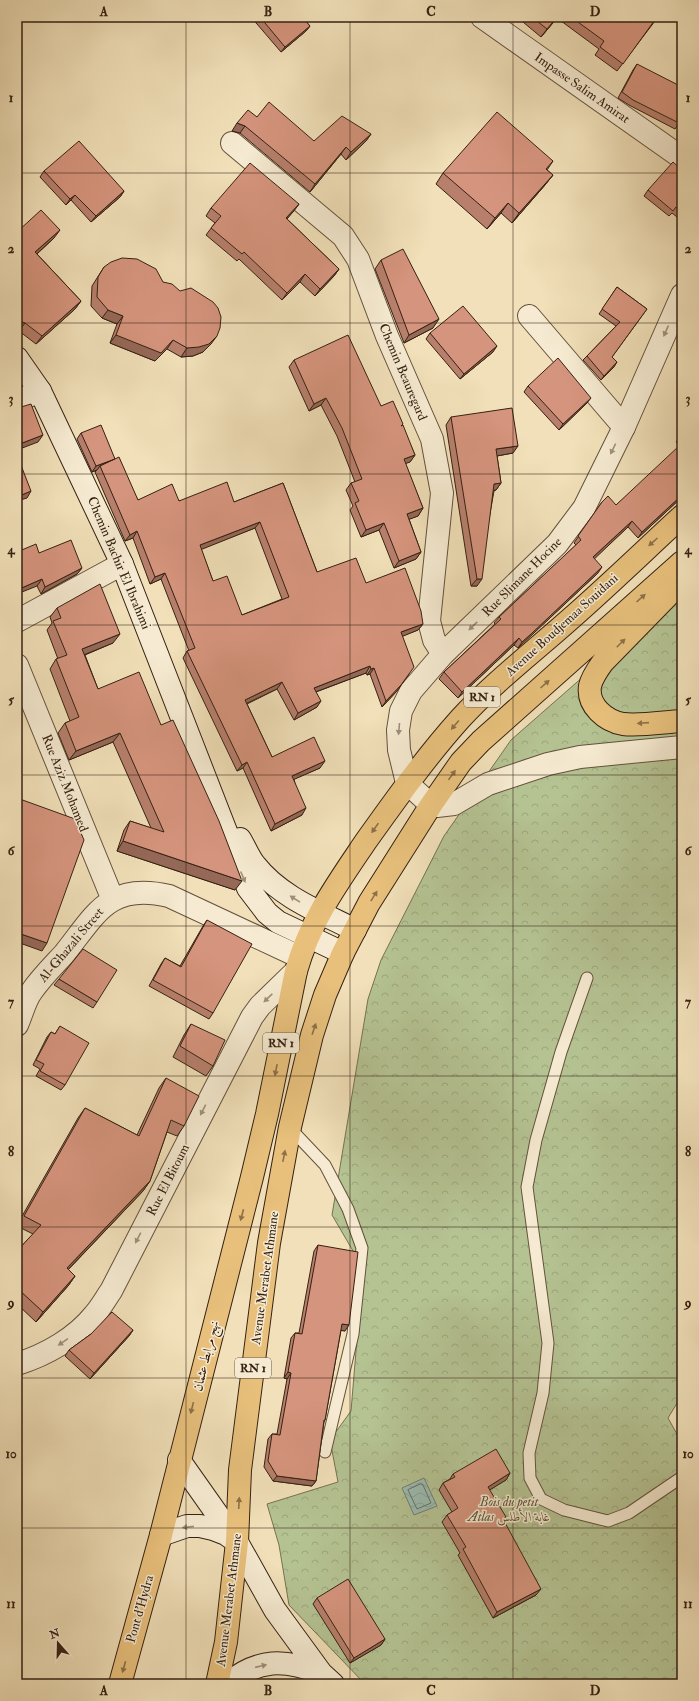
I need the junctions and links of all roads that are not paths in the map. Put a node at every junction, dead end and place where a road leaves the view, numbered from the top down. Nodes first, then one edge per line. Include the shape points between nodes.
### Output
1 (482, 17) edge
2 (232, 143) dead end
3 (682, 158) edge
4 (682, 295) edge
5 (529, 316) dead end
6 (17, 358) edge
7 (40, 391) junction
8 (17, 401) edge
9 (624, 427) junction
10 (682, 516) edge
11 (682, 562) edge
12 (122, 564) junction
13 (682, 581) edge
14 (17, 621) edge
15 (444, 654) junction
16 (17, 665) edge
17 (682, 720) edge
18 (682, 747) edge
19 (204, 774) junction
20 (407, 783) junction
21 (431, 804) junction
22 (113, 900) junction
23 (320, 912) junction
24 (355, 930) junction
25 (309, 937) junction
26 (343, 953) junction
27 (298, 964) junction
28 (587, 978) dead end
29 (17, 1025) edge
30 (290, 1127) junction
31 (17, 1364) edge
32 (325, 1452) dead end
33 (179, 1460) junction
34 (682, 1477) edge
35 (161, 1535) junction
36 (237, 1542) junction
37 (327, 1678) edge
38 (120, 1684) edge
39 (217, 1684) edge
40 (227, 1684) edge

1 - 3 street, Impasse Salim Amirat
2 - 15 street, Chemin Beauregard via 343,236 358,259 387,336 432,439 442,493 429,621 434,640
4 -> 9 street, Rue Slimane Hocine
5 - 9 street
6 - 7 street, Chemin Bachir El Ibrahimi
7 - 8 street
7 - 12 street, Chemin Bachir El Ibrahimi
9 -> 15 street, Rue Slimane Hocine via 584,508 557,544
10 -> 20 main road, Avenue Boudjemaa Souidani / RN 1 via 482,697 461,718
21 -> 11 main road, RN 1 via 461,762 481,741
12 - 14 street
12 - 19 street, Chemin Bachir El Ibrahimi
17 -> 13 main road via 634,724 615,722 600,713 594,705 590,687 593,676 603,662
15 -> 20 street, Rue Slimane Hocine via 411,691 401,710 399,750
16 - 22 street, Rue Aziz Mohamed
18 - 21 street via 594,755 548,764 488,784 454,804
23 -> 19 street, Chemin Bachir El Ibrahimi via 284,892 254,865
19 -> 25 street, Chemin Bachir El Ibrahimi via 248,888 267,913 278,922
20 - 21 street
20 -> 23 main road, Avenue Boudjemaa Souidani / RN 1
24 -> 21 main road, RN 1
22 - 27 street, Al-Ghazali Street via 141,892 170,896
22 - 29 street, Al-Ghazali Street via 100,908 90,919 31,992
23 - 24 street, Chemin Bachir El Ibrahimi
23 - 25 main road, RN 1
24 - 26 main road, Avenue Merabet Athmane / RN 1
25 - 26 street, Chemin Bachir El Ibrahimi
25 - 27 main road, RN 1
30 -> 26 main road, Avenue Merabet Athmane / RN 1 via 312,1035
27 -> 31 street, Rue El Bitoum via 252,1017 111,1291 95,1314 74,1334 51,1350
27 -> 33 main road, نهج مرابط عثمان / RN 1 via 252,1177
28 - 34 lane via 561,1052 536,1140 527,1187 548,1343 543,1393 529,1452 530,1478 541,1499 564,1510 608,1521 629,1513
30 - 32 lane via 325,1165 348,1209 362,1248 354,1334
36 -> 30 main road, Avenue Merabet Athmane / RN 1 via 240,1470 269,1243
33 - 35 main road, نهج مرابط عثمان / RN 1
33 - 36 street
36 -> 35 street via 226,1534 200,1526 186,1526
35 -> 38 main road, Pont d'Hydra
36 - 37 street via 275,1610
36 - 39 main road, Avenue Merabet Athmane / RN 1 via 226,1642
40 -> 37 street via 237,1675 257,1666 279,1663 301,1665

